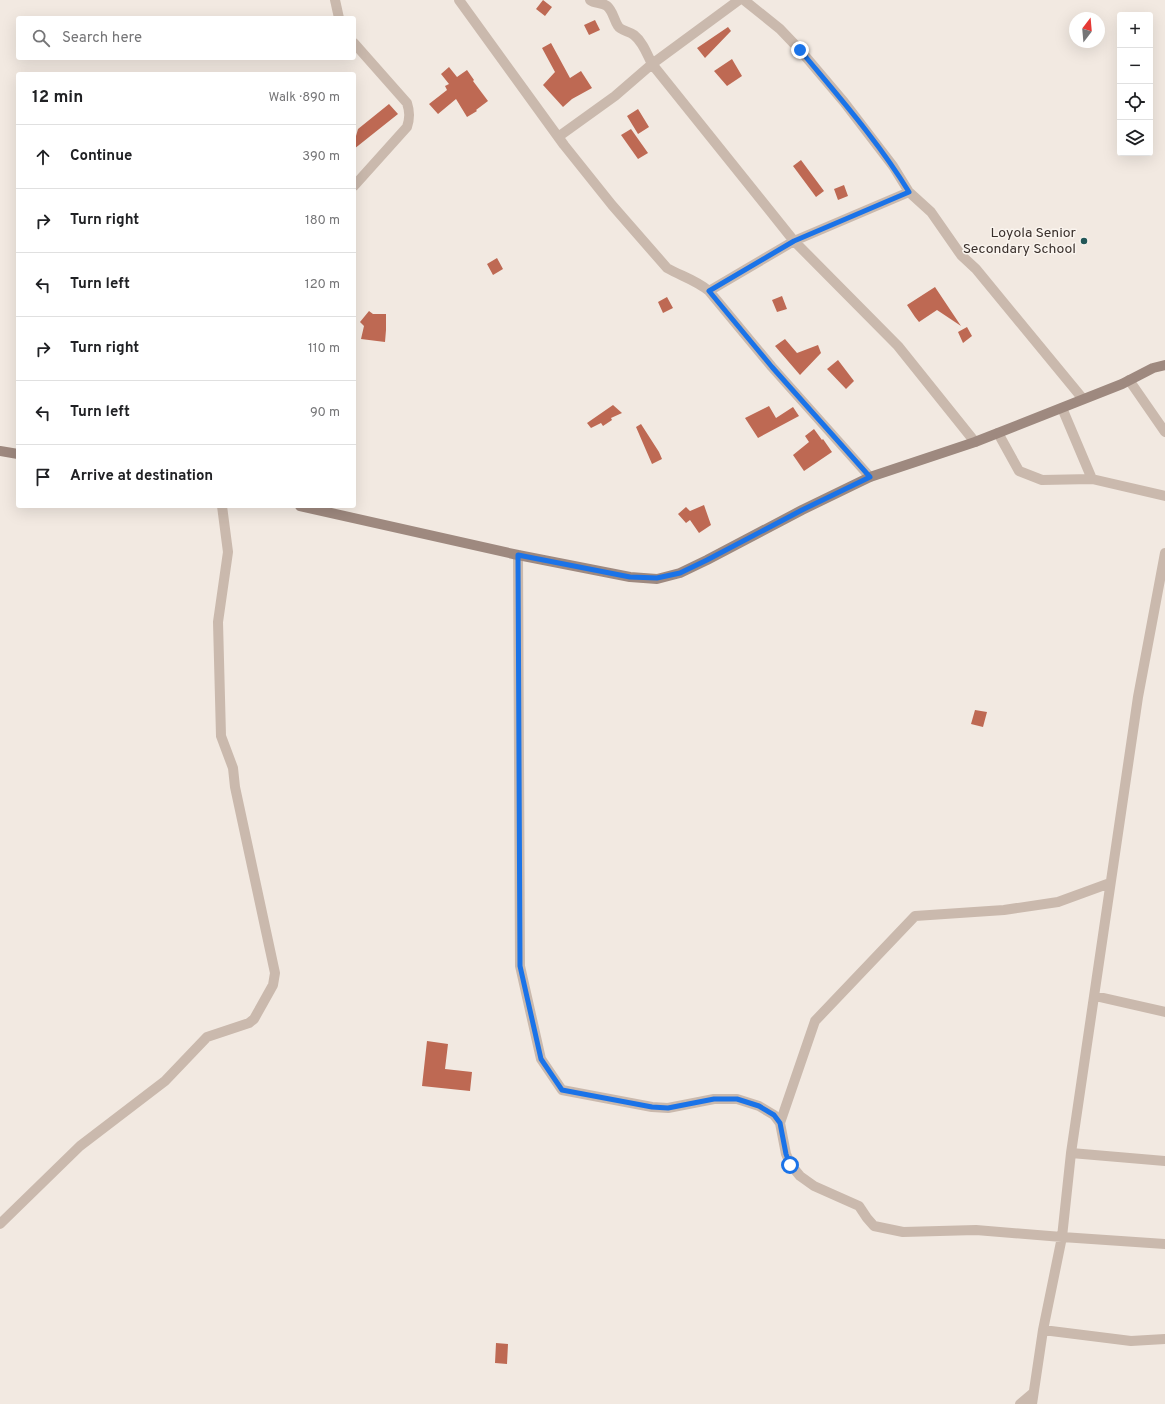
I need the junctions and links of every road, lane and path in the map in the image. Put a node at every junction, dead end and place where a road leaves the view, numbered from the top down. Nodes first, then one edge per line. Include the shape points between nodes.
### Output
1 (335, 0) edge
2 (459, 0) edge
3 (590, 0) edge
4 (739, 0) edge
5 (744, 0) edge
6 (339, 16) edge
7 (356, 45) edge
8 (652, 64) junction
9 (558, 137) junction
10 (356, 184) edge
11 (909, 192) junction
12 (794, 241) junction
13 (709, 291) junction
14 (1165, 364) edge
15 (1129, 380) junction
16 (1083, 399) junction
17 (1062, 408) junction
18 (1165, 432) edge
19 (998, 433) junction
20 (975, 442) junction
21 (0, 451) edge
22 (16, 454) edge
23 (870, 477) junction
24 (1092, 479) junction
25 (1165, 496) edge
26 (222, 508) edge
27 (309, 508) edge
28 (1165, 553) edge
29 (518, 555) junction
30 (1110, 883) junction
31 (1095, 996) junction
32 (1165, 1012) edge
33 (780, 1123) junction
34 (1072, 1153) junction
35 (1165, 1161) edge
36 (0, 1224) edge
37 (1062, 1237) junction
38 (1165, 1244) edge
39 (1043, 1330) junction
40 (1165, 1339) edge
41 (1034, 1393) junction
42 (1020, 1404) edge
43 (1032, 1404) edge

1 - 6 street
2 - 9 street
3 - 8 street via 606,5 610,9 618,26 630,32 641,43
4 - 8 street
5 - 11 street via 800,50 844,102 893,166
7 - 10 street via 407,103 410,118 407,127
8 - 9 street via 615,96
8 - 12 street
9 - 13 street via 667,268 698,282
11 - 12 street
11 - 16 street via 931,212 961,256 976,269
12 - 13 street
12 - 20 street via 898,346
13 - 23 street via 772,367
14 - 15 main road
15 - 16 main road
15 - 18 street
16 - 17 main road
17 - 19 main road
17 - 24 street
19 - 20 main road
19 - 24 street via 1019,471 1042,480
20 - 23 main road
21 - 22 main road
23 - 29 main road via 680,573 657,578 630,577
24 - 25 street
26 - 36 street via 228,552 218,622 221,736 233,768 274,973 273,985 254,1019 207,1037 165,1081 80,1146
27 - 29 main road
28 - 30 street via 1138,697
29 - 33 street via 520,966 541,1059 562,1090 668,1108 714,1099 737,1099 759,1106 774,1115
30 - 31 street
30 - 33 street via 1058,902 1004,910 915,916 815,1021
31 - 32 street
31 - 34 street
33 - 37 street via 790,1165 800,1176 814,1186 860,1206 874,1226 903,1232 976,1230
34 - 35 street
34 - 37 street
37 - 38 street
37 - 39 street
39 - 40 street via 1131,1341
39 - 41 street
41 - 42 street
41 - 43 street

